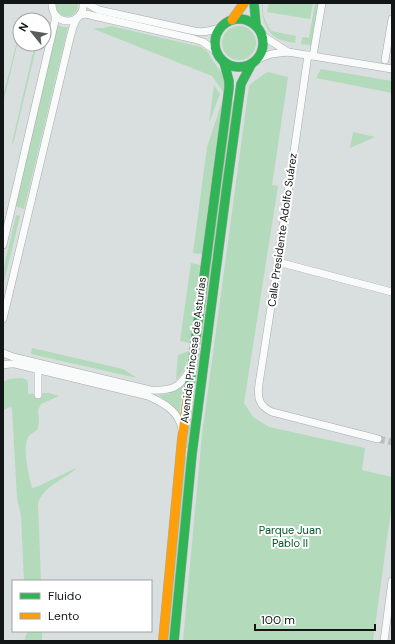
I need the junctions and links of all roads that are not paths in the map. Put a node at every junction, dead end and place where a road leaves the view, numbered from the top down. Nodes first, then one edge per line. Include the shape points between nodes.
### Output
1 (52, 3) edge
2 (83, 3) edge
3 (86, 3) edge
4 (244, 3) edge
5 (254, 3) edge
6 (322, 3) edge
7 (55, 15) junction
8 (79, 16) junction
9 (392, 19) edge
10 (232, 20) junction
11 (256, 25) junction
12 (221, 27) junction
13 (263, 36) junction
14 (216, 51) junction
15 (288, 52) junction
16 (310, 55) junction
17 (385, 60) dead end
18 (224, 62) junction
19 (253, 63) junction
20 (392, 69) edge
21 (3, 245) edge
22 (278, 262) junction
23 (392, 292) edge
24 (3, 319) edge
25 (3, 353) edge
26 (193, 359) junction
27 (3, 365) edge
28 (38, 370) junction
29 (38, 395) dead end
30 (182, 439) junction
31 (378, 439) tunnel mouth
32 (392, 581) edge
33 (163, 641) edge
34 (174, 641) edge
35 (384, 641) edge

1 - 7 street
2 - 8 street
3 - 12 street via 100,10 186,30 200,32
4 - 10 main road
5 - 11 main road
6 - 16 street, Calle Presidente Adolfo Suárez
7 - 8 street via 63,21 73,20
7 - 21 street
8 - 14 street via 86,14 194,39
8 - 24 street via 70,38
9 - 17 street
10 - 11 main road via 245,19
10 - 12 main road
11 - 13 main road
12 - 14 main road via 216,34
13 - 15 street
13 - 19 main road via 264,45
14 - 18 main road
15 - 16 street
15 - 19 street via 271,54
16 - 20 street
16 - 22 street, Calle Presidente Adolfo Suárez
18 - 19 main road via 237,68
18 - 26 main road, Avenida Princesa de Asturias via 229,88
19 - 34 main road, Avenida Princesa de Asturias via 241,84 226,192 192,454
22 - 23 street
22 - 31 street, Calle Presidente Adolfo Suárez via 259,399 267,410 272,412
25 - 26 street, Avenida Princesa de Asturias via 150,390 163,391 180,384 186,377
26 - 30 main road, Avenida Princesa de Asturias
27 - 28 street, Avenida Princesa de Asturias
28 - 29 street
28 - 30 street, Avenida Princesa de Asturias via 148,396 162,402 178,420 182,428
30 - 33 main road, Avenida Princesa de Asturias
32 - 35 street

